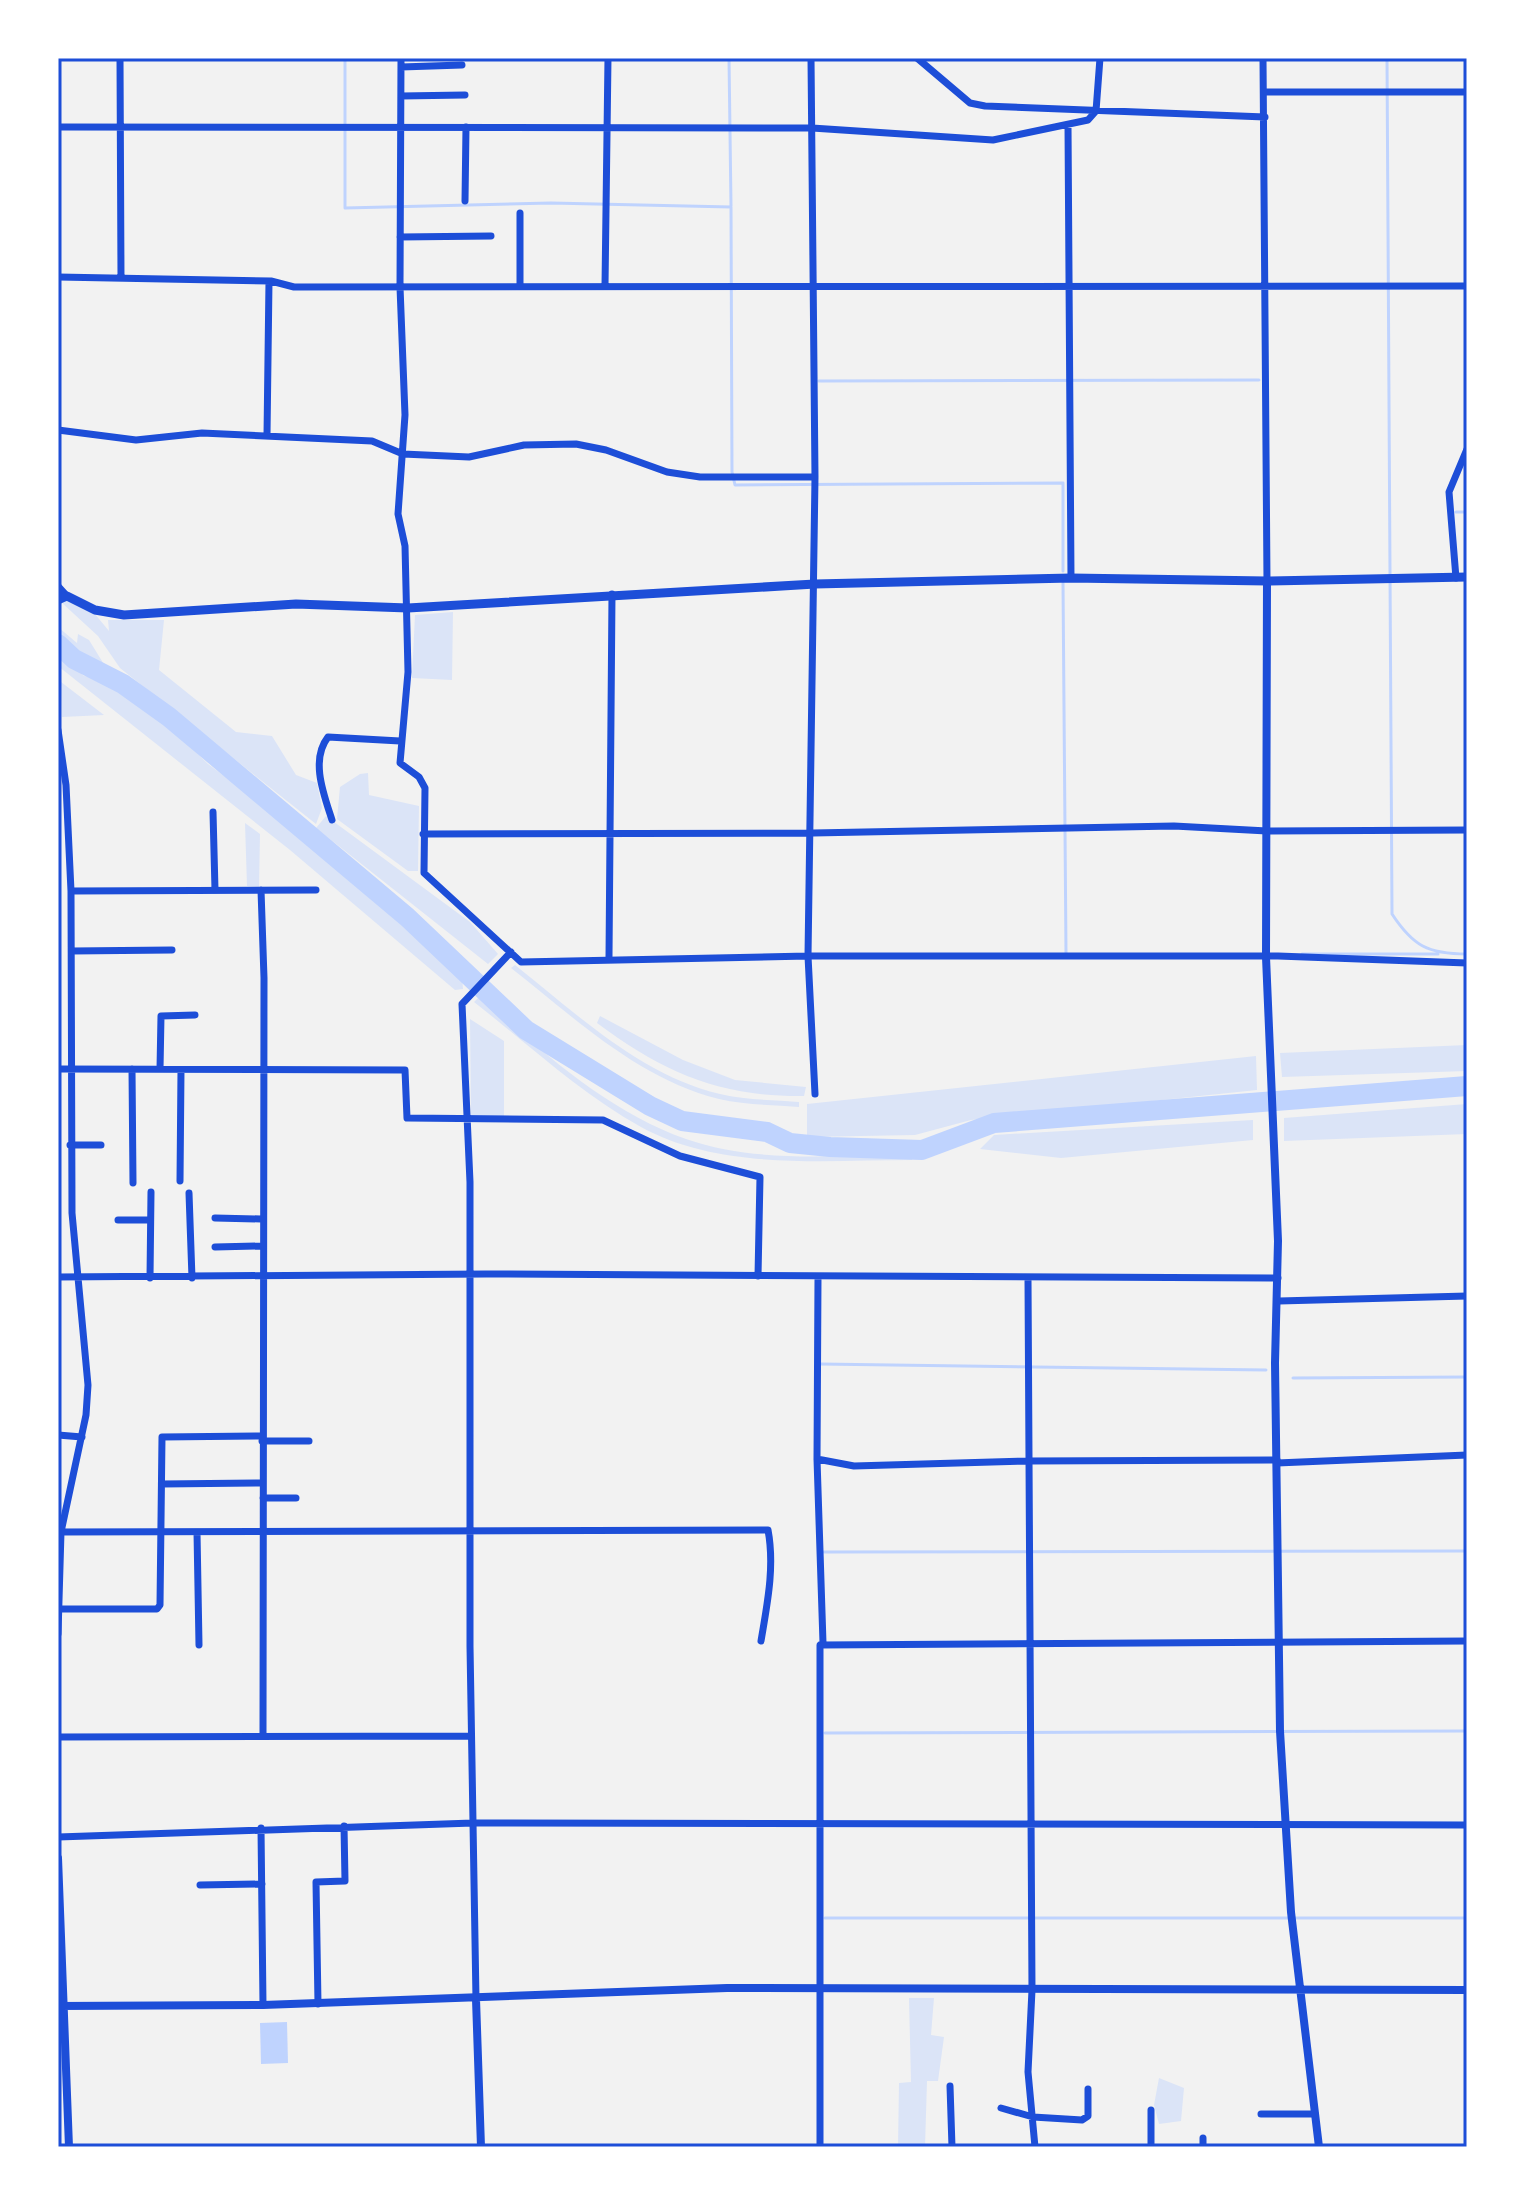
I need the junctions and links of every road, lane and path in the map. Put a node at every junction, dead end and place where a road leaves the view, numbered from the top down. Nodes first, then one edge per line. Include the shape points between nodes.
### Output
1 (120, 58) edge
2 (401, 58) edge
3 (608, 58) edge
4 (811, 58) edge
5 (917, 58) edge
6 (1100, 58) edge
7 (1263, 58) edge
8 (462, 65) dead end
9 (401, 67) junction
10 (1264, 92) junction
11 (1467, 92) edge
12 (465, 95) dead end
13 (401, 96) junction
14 (1096, 111) junction
15 (1265, 117) junction
16 (1068, 125) junction
17 (58, 127) edge
18 (400, 127) junction
19 (466, 127) junction
20 (608, 127) junction
21 (120, 128) junction
22 (812, 128) junction
23 (465, 201) dead end
24 (520, 213) dead end
25 (491, 236) dead end
26 (400, 237) junction
27 (58, 277) edge
28 (121, 278) junction
29 (269, 281) junction
30 (520, 286) junction
31 (605, 286) junction
32 (1070, 286) junction
33 (1467, 286) edge
34 (400, 287) junction
35 (1267, 287) junction
36 (812, 289) junction
37 (58, 430) edge
38 (267, 435) junction
39 (1467, 449) edge
40 (403, 454) junction
41 (815, 477) junction
42 (1071, 578) junction
43 (1462, 578) edge
44 (1267, 581) junction
45 (815, 584) junction
46 (58, 586) edge
47 (612, 594) junction
48 (62, 598) edge
49 (408, 608) junction
50 (58, 730) edge
51 (400, 741) junction
52 (213, 812) dead end
53 (332, 820) dead end
54 (1467, 830) edge
55 (609, 831) junction
56 (1267, 831) junction
57 (813, 833) junction
58 (58, 834) edge
59 (69, 834) junction
60 (423, 834) junction
61 (215, 890) junction
62 (261, 890) junction
63 (316, 890) dead end
64 (71, 891) junction
65 (172, 950) dead end
66 (72, 951) junction
67 (508, 956) junction
68 (808, 956) junction
69 (609, 957) junction
70 (1266, 957) junction
71 (1467, 963) edge
72 (195, 1015) dead end
73 (262, 1068) junction
74 (58, 1069) edge
75 (71, 1069) junction
76 (132, 1069) junction
77 (160, 1069) junction
78 (181, 1070) junction
79 (815, 1094) dead end
80 (467, 1120) junction
81 (70, 1145) junction
82 (101, 1145) dead end
83 (58, 1155) edge
84 (69, 1155) junction
85 (180, 1181) dead end
86 (133, 1183) dead end
87 (151, 1192) dead end
88 (189, 1193) dead end
89 (215, 1218) dead end
90 (261, 1219) junction
91 (118, 1220) dead end
92 (150, 1220) junction
93 (261, 1246) junction
94 (215, 1247) dead end
95 (78, 1276) junction
96 (471, 1276) junction
97 (758, 1276) junction
98 (58, 1277) edge
99 (150, 1278) junction
100 (192, 1278) junction
101 (262, 1278) junction
102 (818, 1278) junction
103 (1278, 1278) junction
104 (1028, 1279) junction
105 (1467, 1296) edge
106 (1279, 1301) junction
107 (58, 1435) edge
108 (82, 1437) junction
109 (262, 1438) junction
110 (309, 1441) dead end
111 (1467, 1455) edge
112 (817, 1459) junction
113 (1029, 1461) junction
114 (1277, 1461) junction
115 (263, 1483) junction
116 (162, 1484) junction
117 (263, 1498) junction
118 (296, 1498) dead end
119 (264, 1531) junction
120 (59, 1532) edge
121 (162, 1532) junction
122 (197, 1532) junction
123 (471, 1532) junction
124 (60, 1609) junction
125 (58, 1634) edge
126 (761, 1641) dead end
127 (1467, 1641) edge
128 (1031, 1642) junction
129 (1280, 1642) junction
130 (199, 1645) dead end
131 (820, 1645) junction
132 (263, 1735) junction
133 (471, 1736) junction
134 (58, 1737) edge
135 (473, 1823) junction
136 (819, 1825) junction
137 (1029, 1825) junction
138 (1467, 1825) edge
139 (344, 1826) junction
140 (1286, 1826) junction
141 (261, 1828) junction
142 (58, 1837) edge
143 (58, 1858) edge
144 (262, 1884) junction
145 (200, 1885) dead end
146 (820, 1989) junction
147 (1032, 1990) junction
148 (1467, 1990) edge
149 (1300, 1991) junction
150 (476, 1999) junction
151 (318, 2004) junction
152 (263, 2005) junction
153 (61, 2006) edge
154 (950, 2086) dead end
155 (1088, 2089) dead end
156 (1001, 2108) dead end
157 (1151, 2110) dead end
158 (1261, 2114) dead end
159 (1315, 2114) junction
160 (1033, 2117) junction
161 (69, 2147) edge
162 (481, 2147) edge
163 (820, 2147) edge
164 (952, 2147) edge
165 (1035, 2147) edge
166 (1151, 2147) edge
167 (1319, 2147) edge

1 - 21 street
2 - 9 street
3 - 20 street
4 - 22 street
5 - 14 street via 970,103
6 - 14 street
7 - 10 street
8 - 9 street
9 - 13 street
10 - 11 street
10 - 15 street
12 - 13 street
13 - 18 street
14 - 15 street
14 - 16 street via 1088,120
15 - 35 street
16 - 22 street via 993,140
16 - 32 street
17 - 21 street
18 - 19 street
18 - 21 street
18 - 26 street
19 - 20 street
19 - 23 street
20 - 22 street
20 - 31 street
21 - 28 street
22 - 36 street
24 - 30 street
25 - 26 street
26 - 34 street
27 - 28 street
28 - 29 street
29 - 34 street via 294,287
29 - 38 street
30 - 31 street
30 - 34 street
31 - 36 street
32 - 35 street
32 - 36 street
32 - 42 street
33 - 35 street
34 - 40 street
35 - 44 street
36 - 41 street
37 - 38 street via 136,440 202,433
38 - 40 street via 372,441
39 - 43 street via 1449,492
40 - 41 street via 469,457 524,445 576,444 689,476
40 - 49 street via 398,514
41 - 45 street
42 - 44 main road
42 - 45 main road
43 - 44 main road
44 - 56 street
45 - 47 main road
45 - 57 street
46 - 48 street
47 - 49 main road
47 - 55 street
48 - 49 main road via 124,615 296,604
49 - 51 street
50 - 59 street
51 - 53 street via 328,737 321,752 320,779
51 - 60 street via 400,763 425,788
52 - 61 street
54 - 56 street
55 - 57 street
55 - 60 street
55 - 69 street
56 - 57 street via 1174,826
56 - 70 street
57 - 68 street
58 - 59 street
59 - 64 street
60 - 67 street via 424,873
61 - 62 street
61 - 64 street
62 - 63 street
62 - 73 street
64 - 66 street
65 - 66 street
66 - 75 street
67 - 69 street via 521,962
67 - 80 street via 462,1004
68 - 69 street
68 - 70 street
68 - 79 street
70 - 71 street
70 - 103 street
72 - 77 street via 161,1016
73 - 78 street
73 - 80 street via 405,1070 407,1118
73 - 90 street
74 - 75 street
75 - 76 street
75 - 81 street
76 - 77 street
76 - 86 street
77 - 78 street
78 - 85 street
80 - 96 street
80 - 97 street via 603,1120 680,1156 760,1177
81 - 82 street
81 - 84 street
83 - 84 street
84 - 95 street
87 - 92 street
88 - 100 street
89 - 90 street
90 - 93 street
91 - 92 street
92 - 99 street
93 - 94 street
93 - 101 street
95 - 98 street
95 - 99 street
95 - 108 street via 88,1385
96 - 97 street
96 - 101 street
96 - 123 street
97 - 102 street
99 - 100 street
100 - 101 street
101 - 109 street
102 - 104 street
102 - 112 street
103 - 104 street
103 - 106 street
104 - 113 street
105 - 106 street
106 - 114 street
107 - 108 street
108 - 120 street
109 - 110 street
109 - 115 street
109 - 116 street via 162,1437
111 - 114 street
112 - 113 street via 854,1466
112 - 131 street
113 - 114 street
113 - 128 street
114 - 129 street
115 - 116 street
115 - 117 street
116 - 121 street
117 - 118 street
117 - 119 street
119 - 122 street
119 - 123 street
119 - 132 street
120 - 121 street
120 - 124 street
121 - 122 street
121 - 124 street via 157,1609
122 - 130 street
123 - 126 street via 768,1530 771,1547
123 - 133 street
124 - 125 street
127 - 129 street
128 - 129 street
128 - 131 street
128 - 137 street
129 - 140 street
131 - 136 street
132 - 133 street
132 - 134 street
133 - 135 street
135 - 136 street
135 - 139 street
135 - 150 street
136 - 137 street
136 - 146 street
137 - 140 street
137 - 147 street
138 - 140 street
139 - 141 street
139 - 151 street via 345,1881 316,1882
140 - 149 street
141 - 142 street
141 - 144 street
143 - 153 street
144 - 145 street
144 - 152 street
146 - 147 street
146 - 150 street
146 - 163 street
147 - 149 street
147 - 160 street via 1028,2072
148 - 149 street
149 - 159 street
150 - 151 street
150 - 162 street
151 - 152 street
152 - 153 street
153 - 161 street
154 - 164 street
155 - 160 street via 1087,2119
156 - 160 street
157 - 166 street
158 - 159 street
159 - 167 street
160 - 165 street

